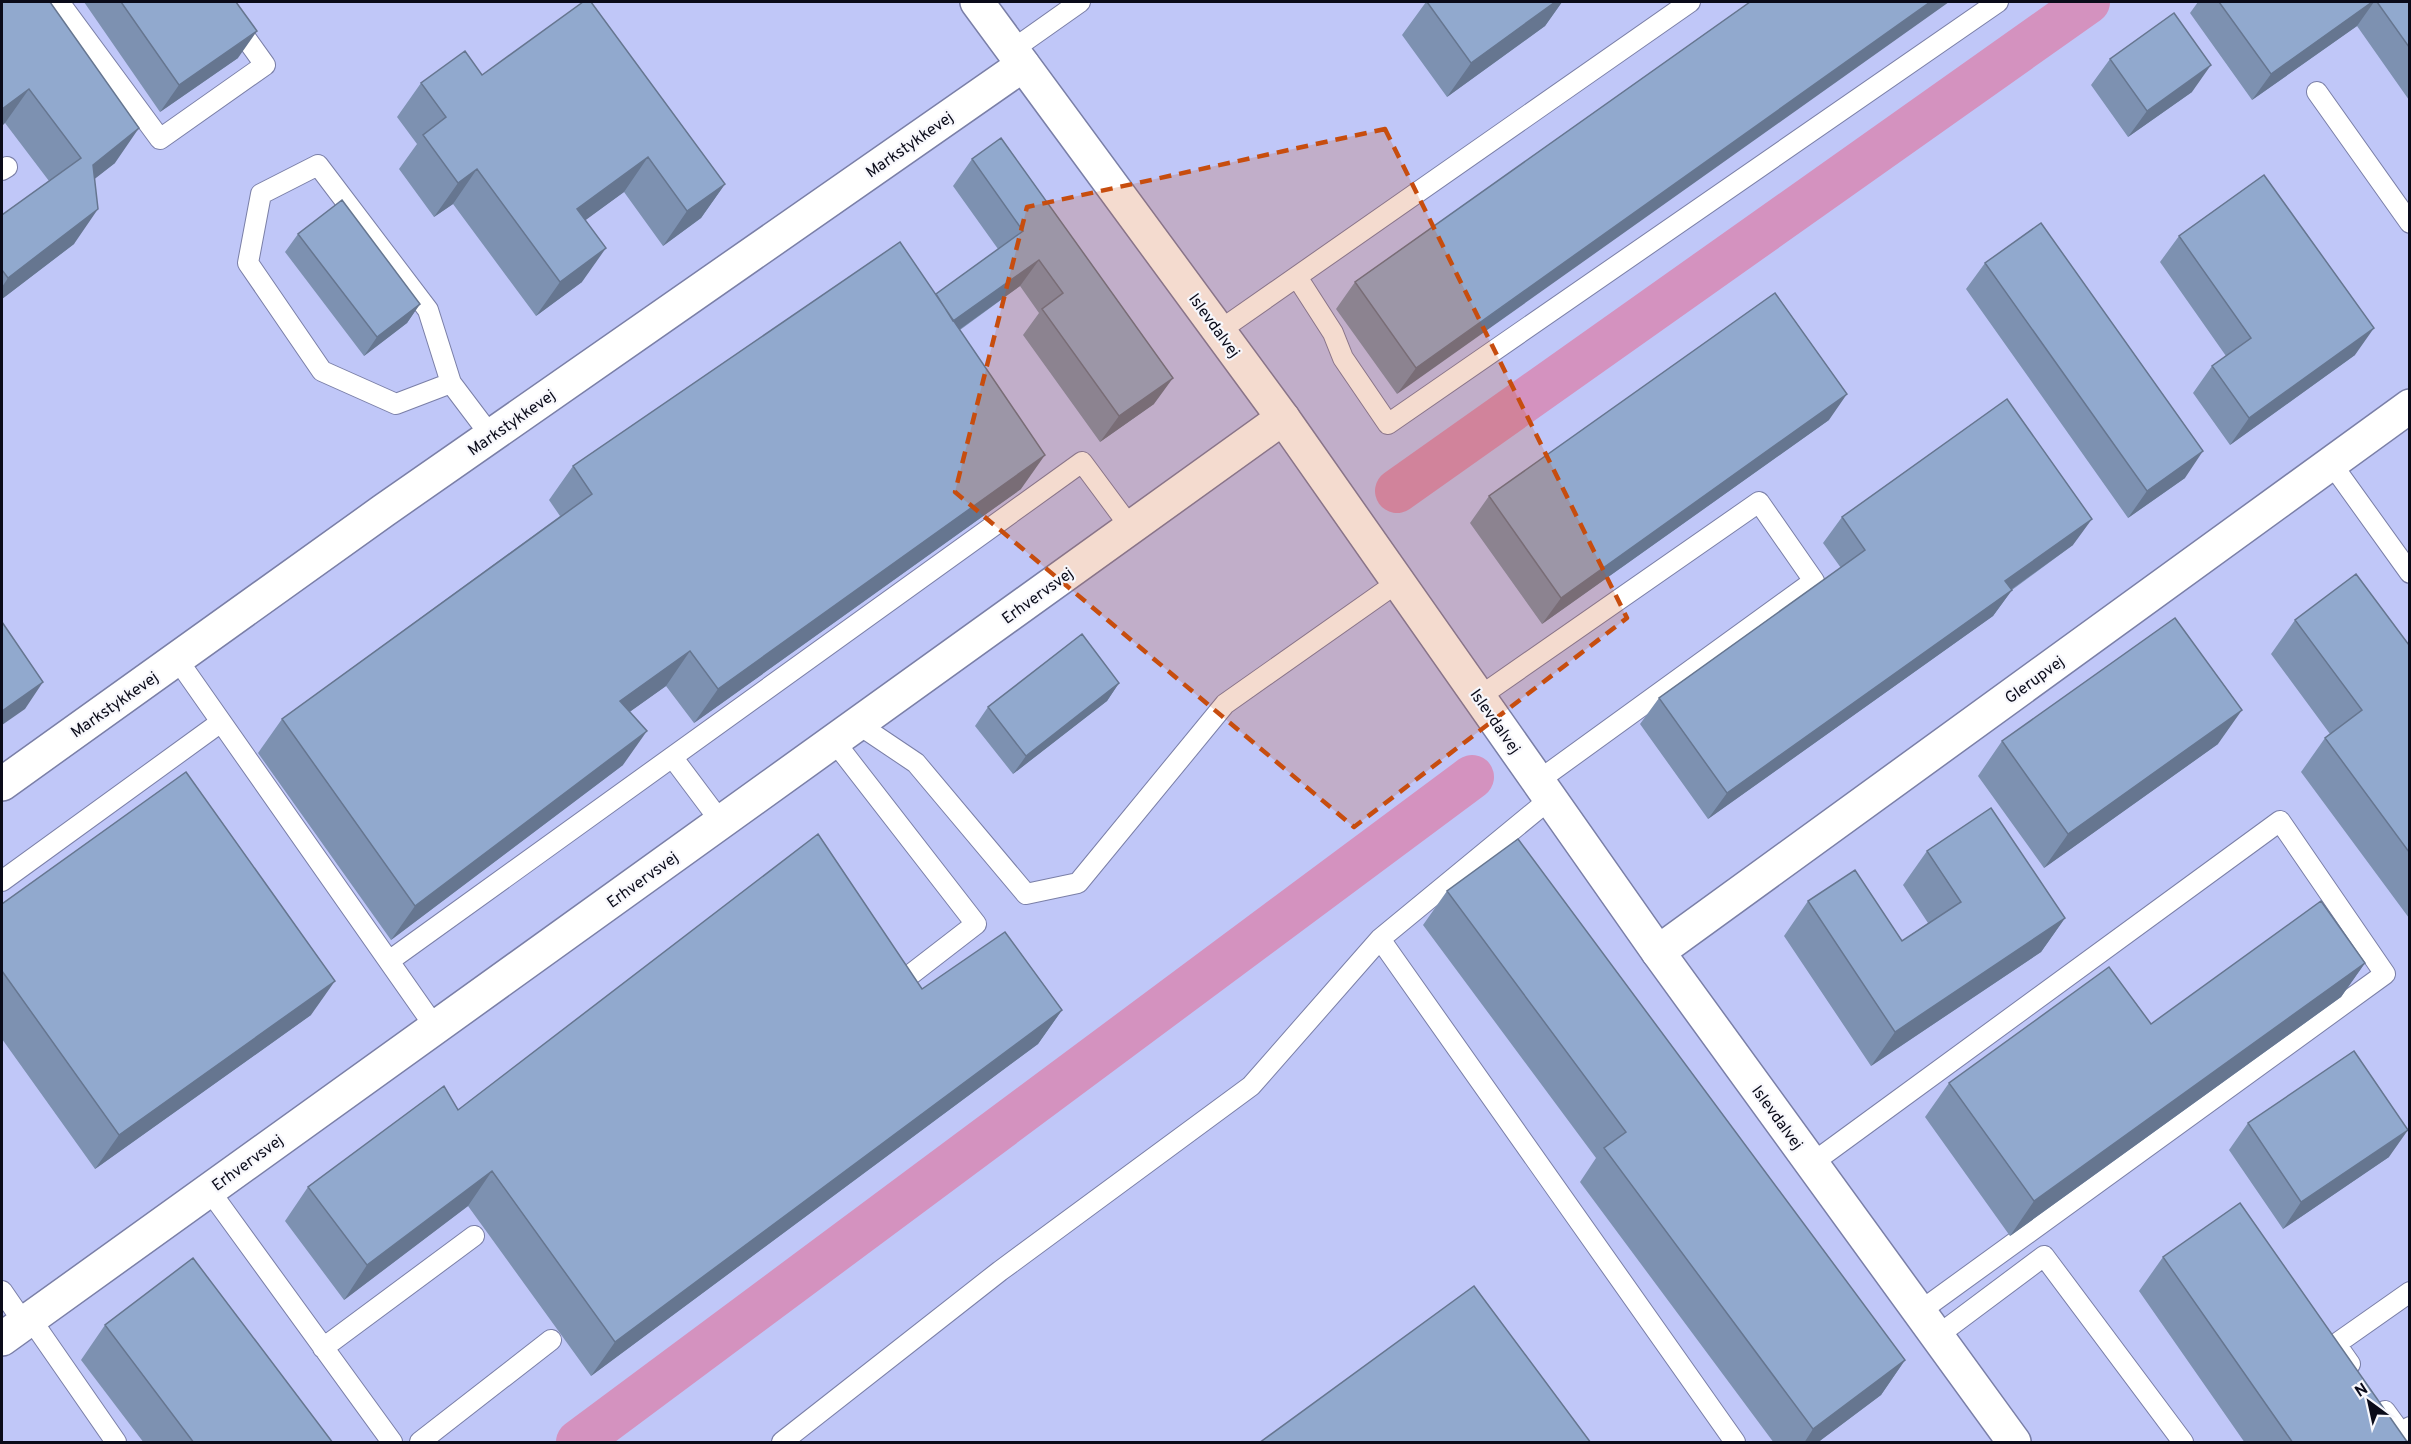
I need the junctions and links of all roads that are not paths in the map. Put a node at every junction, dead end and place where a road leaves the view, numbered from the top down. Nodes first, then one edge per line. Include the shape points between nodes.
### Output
1 (60, 2) edge
2 (220, 2) edge
3 (977, 2) edge
4 (1080, 2) edge
5 (1690, 2) edge
6 (1998, 2) edge
7 (1017, 57) junction
8 (2317, 92) dead end
9 (2409, 223) edge
10 (1297, 277) junction
11 (1219, 331) junction
12 (451, 383) junction
13 (2409, 406) edge
14 (1283, 418) junction
15 (491, 436) junction
16 (2331, 463) junction
17 (1131, 528) junction
18 (2409, 573) edge
19 (1398, 582) junction
20 (177, 659) junction
21 (1479, 697) junction
22 (221, 722) junction
23 (846, 733) junction
24 (673, 758) junction
25 (2, 784) edge
26 (1544, 790) junction
27 (722, 822) junction
28 (2, 881) edge
29 (1380, 939) junction
30 (1658, 952) junction
31 (389, 961) junction
32 (909, 975) edge
33 (435, 1027) junction
34 (1811, 1164) junction
35 (208, 1190) junction
36 (474, 1236) dead end
37 (2, 1291) edge
38 (2409, 1292) edge
39 (1928, 1324) junction
40 (19, 1327) edge
41 (551, 1340) dead end
42 (324, 1348) junction
43 (2362, 1379) edge
44 (2375, 1397) edge
45 (2409, 1427) edge
46 (116, 1443) edge
47 (392, 1443) edge
48 (420, 1443) edge
49 (782, 1443) edge
50 (1735, 1443) edge
51 (2014, 1443) edge
52 (2184, 1443) edge

1 - 2 lane via 160,139 265,65
3 - 7 street, Islevdalvej
4 - 7 lane via 1055,19
5 - 10 lane
6 - 10 lane via 1388,424 1343,358 1334,333
7 - 11 street, Islevdalvej
7 - 15 street, Markstykkevej
8 - 9 lane
10 - 11 lane
11 - 14 street, Islevdalvej
12 - 12 lane via 428,310 318,165 261,194 248,263 321,371 396,404
12 - 15 lane
13 - 16 street, Glerupvej
14 - 17 street, Erhvervsvej
14 - 19 street, Islevdalvej
15 - 20 street, Markstykkevej
16 - 18 lane
16 - 30 street, Glerupvej
17 - 23 street, Erhvervsvej
17 - 24 lane via 1082,462
19 - 21 street, Islevdalvej
19 - 23 lane via 1225,704 1078,883 1026,894 916,763
20 - 22 lane
20 - 25 street, Markstykkevej
21 - 26 street, Islevdalvej
21 - 26 lane via 1759,502 1814,580
22 - 28 lane
22 - 31 lane
23 - 27 street, Erhvervsvej
23 - 32 lane via 976,924
24 - 27 lane
24 - 31 lane
26 - 29 lane
26 - 30 street, Islevdalvej
27 - 33 street, Erhvervsvej
29 - 49 lane via 1251,1086 1000,1271
29 - 50 lane
30 - 34 street, Islevdalvej
31 - 33 lane
33 - 35 street, Erhvervsvej
34 - 39 street, Islevdalvej
34 - 39 lane via 2280,821 2385,974
35 - 40 street, Erhvervsvej
35 - 42 lane
36 - 42 lane
37 - 40 lane
38 - 43 lane via 2336,1344
39 - 51 street, Islevdalvej
39 - 52 lane via 2044,1256
40 - 46 lane
41 - 48 lane
42 - 47 lane
44 - 45 lane via 2401,1433

